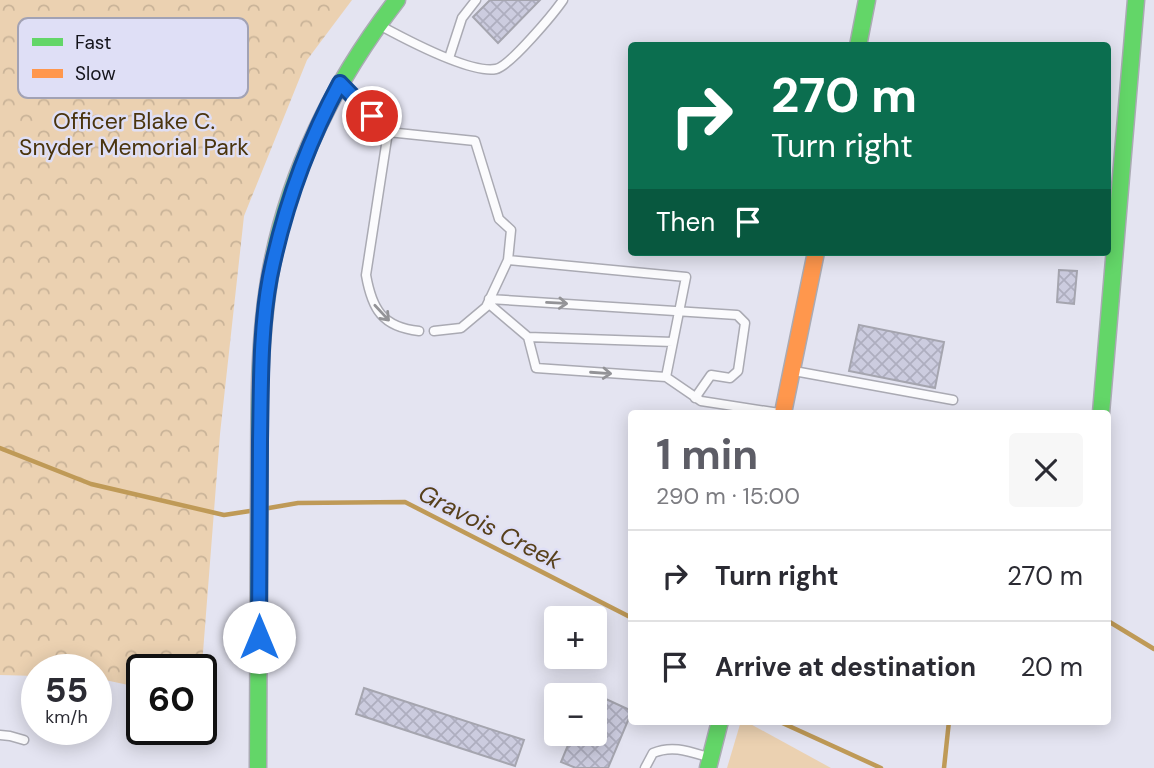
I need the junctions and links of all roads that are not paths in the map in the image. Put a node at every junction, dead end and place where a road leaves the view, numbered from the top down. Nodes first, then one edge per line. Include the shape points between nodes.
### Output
1 (397, 0) edge
2 (476, 0) edge
3 (563, 0) edge
4 (867, 0) edge
5 (1136, 0) edge
6 (378, 25) junction
7 (859, 42) edge
8 (449, 58) junction
9 (340, 83) junction
10 (388, 132) junction
11 (815, 256) edge
12 (508, 260) junction
13 (487, 303) junction
14 (679, 310) junction
15 (419, 331) dead end
16 (434, 331) dead end
17 (528, 337) junction
18 (673, 342) junction
19 (792, 371) junction
20 (666, 377) junction
21 (695, 398) junction
22 (953, 400) dead end
23 (761, 410) edge
24 (782, 410) edge
25 (1101, 410) edge
26 (719, 725) edge
27 (0, 735) edge
28 (21, 739) edge
29 (709, 763) edge
30 (258, 768) edge
31 (645, 768) edge

1 - 6 main road
2 - 8 lane via 462,18
3 - 8 lane via 498,69
4 - 7 main road
5 - 25 main road
6 - 8 lane
6 - 9 main road
9 - 10 lane
9 - 30 main road via 287,205 265,314
10 - 12 lane via 475,141 499,219 511,230
10 -> 15 lane via 366,275 370,298 383,317 404,329
11 - 19 main road
12 - 13 lane
12 - 14 lane via 686,276
13 -> 14 lane
13 - 16 lane via 461,328
13 - 17 lane
14 - 18 lane
14 - 21 lane via 737,315 745,323 737,372 730,378 711,375
17 - 18 lane
17 -> 20 lane via 536,368
18 - 20 lane
19 - 22 lane
19 - 24 main road
20 - 21 lane
21 - 23 lane
26 - 29 main road
27 - 28 lane
29 - 31 lane via 669,748 653,753

